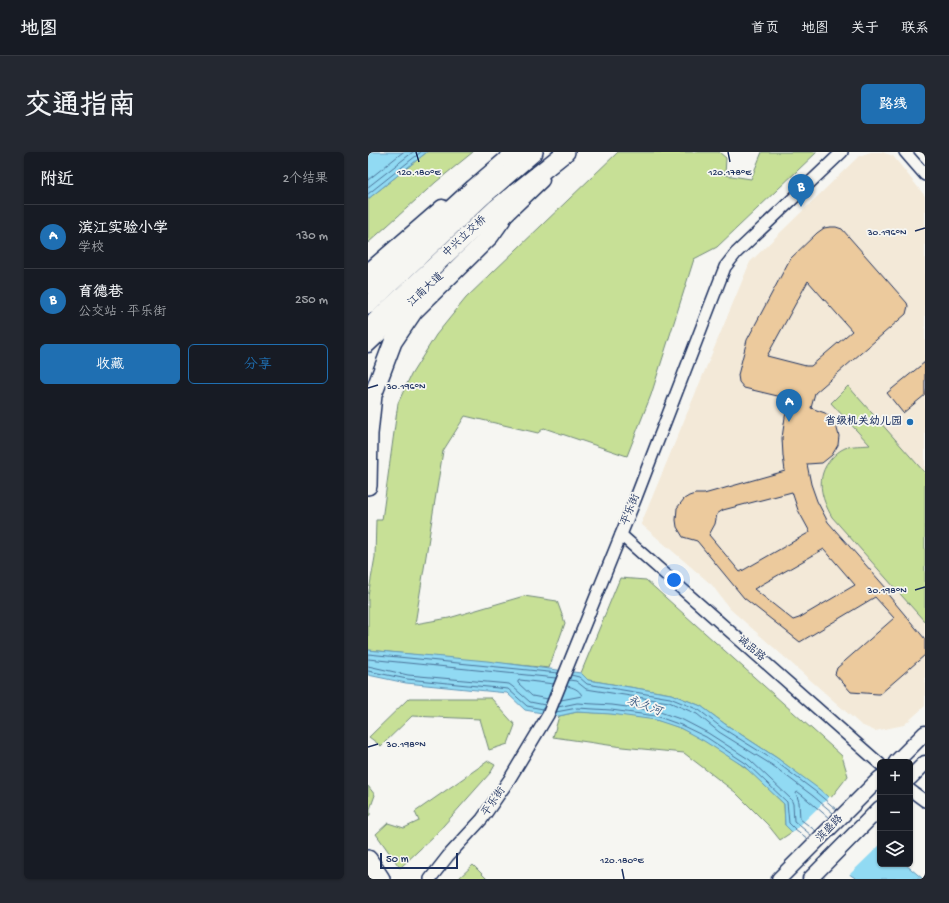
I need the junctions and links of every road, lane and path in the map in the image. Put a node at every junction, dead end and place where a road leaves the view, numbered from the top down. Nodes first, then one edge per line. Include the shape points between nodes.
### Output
1 (511, 152) edge
2 (516, 152) edge
3 (534, 152) edge
4 (566, 152) edge
5 (571, 152) edge
6 (842, 152) edge
7 (905, 152) edge
8 (925, 176) edge
9 (478, 192) junction
10 (499, 214) junction
11 (368, 271) edge
12 (368, 285) edge
13 (368, 305) edge
14 (368, 328) edge
15 (368, 345) edge
16 (368, 486) edge
17 (621, 535) junction
18 (925, 733) edge
19 (899, 759) edge
20 (877, 761) edge
21 (925, 763) edge
22 (913, 775) edge
23 (877, 781) edge
24 (913, 792) edge
25 (925, 801) edge
26 (877, 811) edge
27 (430, 879) edge
28 (779, 879) edge
29 (810, 879) edge

1 - 11 main road via 484,170
2 - 9 highway
3 - 9 highway, 中兴立交桥
4 - 10 highway, 中兴立交桥
5 - 10 main road, 江南大道
6 - 17 street, 平乐街 via 736,253 725,268
7 - 8 street
9 - 12 highway
9 - 13 highway, 中兴立交桥
10 - 14 highway, 中兴立交桥
10 - 15 main road, 江南大道
10 - 16 highway via 490,236 414,311 393,342 373,395
17 - 20 street, 诚品路
17 - 27 street, 平乐街 via 548,715 509,780 482,818
18 - 19 main road
21 - 22 main road
23 - 28 main road, 滨盛路
24 - 25 street
26 - 29 main road, 滨盛路

